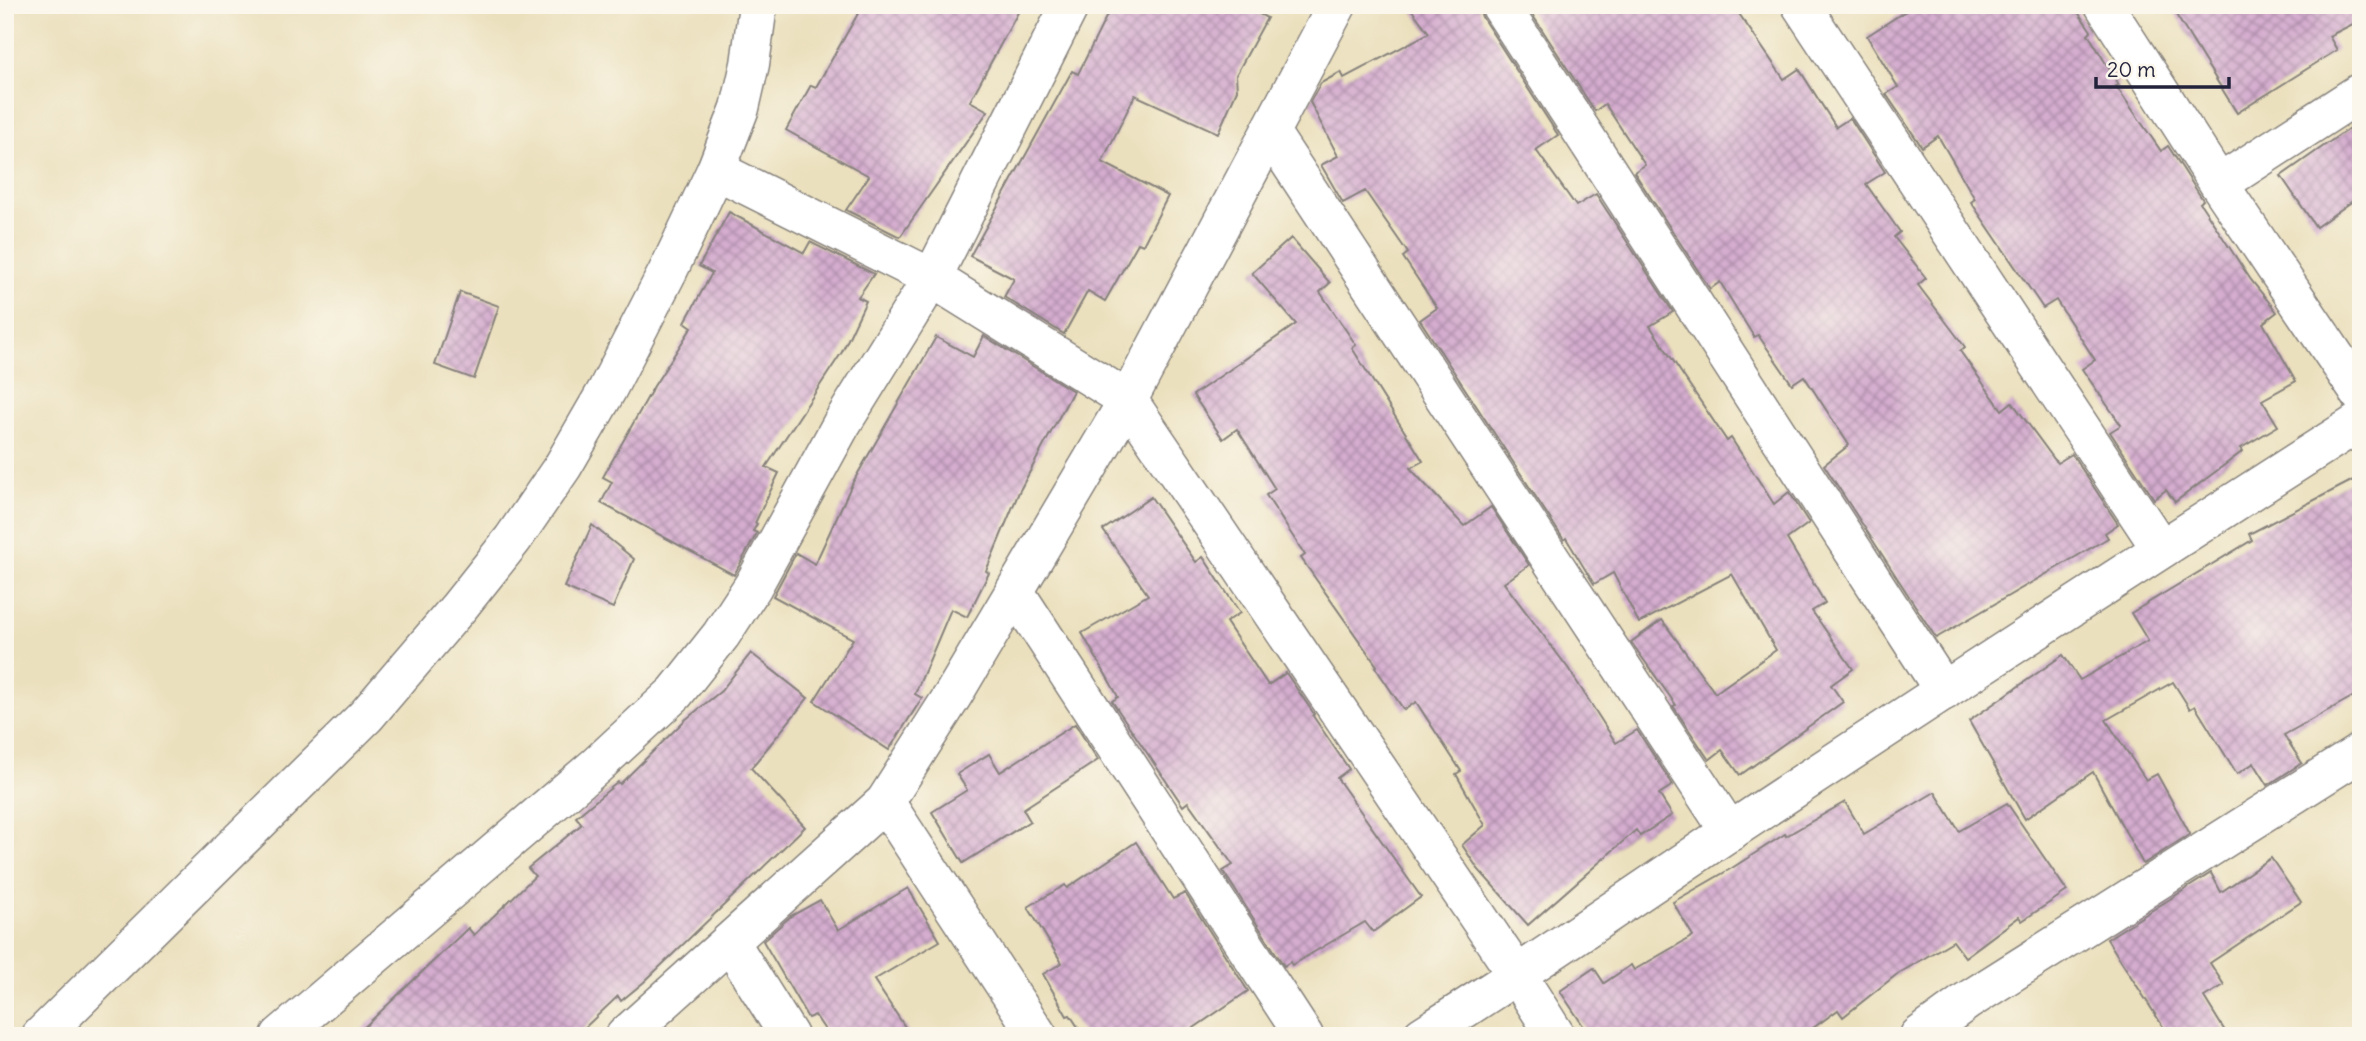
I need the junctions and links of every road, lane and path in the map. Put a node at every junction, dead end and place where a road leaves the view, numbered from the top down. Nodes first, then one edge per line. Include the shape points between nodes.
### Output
1 (758, 5) edge
2 (1070, 5) edge
3 (1337, 5) edge
4 (1500, 5) edge
5 (1801, 5) edge
6 (2104, 5) edge
7 (2361, 92) edge
8 (1270, 132) junction
9 (716, 170) junction
10 (2219, 184) junction
11 (932, 278) junction
12 (2361, 395) edge
13 (1128, 400) junction
14 (2361, 421) edge
15 (2161, 549) junction
16 (1015, 592) junction
17 (1944, 691) junction
18 (2361, 752) edge
19 (885, 802) junction
20 (1730, 832) junction
21 (730, 942) junction
22 (1518, 975) junction
23 (41, 1036) edge
24 (280, 1036) edge
25 (625, 1036) edge
26 (789, 1036) edge
27 (1038, 1036) edge
28 (1304, 1036) edge
29 (1422, 1036) edge
30 (1556, 1036) edge
31 (1919, 1036) edge

1 - 9 street via 740,108
2 - 11 street
3 - 8 street
4 - 17 street
5 - 15 street
6 - 10 street
7 - 10 street
8 - 13 street
8 - 20 street
9 - 11 street
9 - 23 street via 607,390 513,539 366,716
10 - 12 street
11 - 13 street
11 - 24 street via 841,425 752,586 675,693
13 - 16 street
13 - 22 street
14 - 15 street
15 - 17 street
16 - 19 street
16 - 28 street
17 - 20 street
18 - 31 street
19 - 21 street
19 - 27 street
20 - 22 street
21 - 25 street
21 - 26 street
22 - 29 street
22 - 30 street

